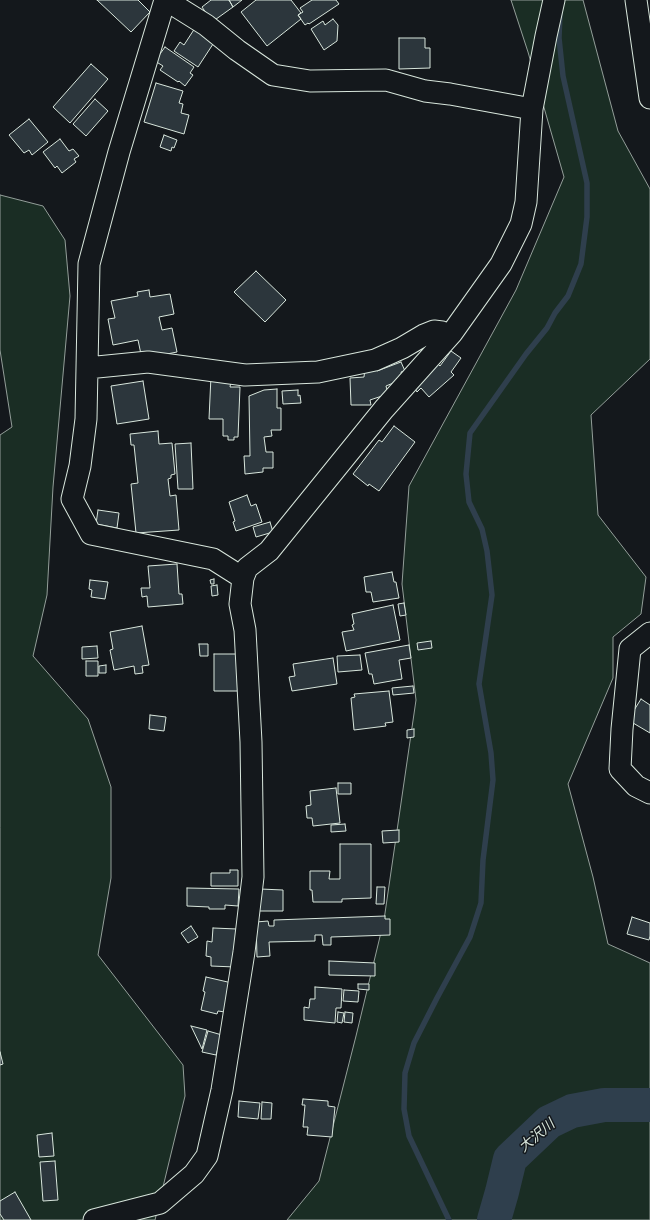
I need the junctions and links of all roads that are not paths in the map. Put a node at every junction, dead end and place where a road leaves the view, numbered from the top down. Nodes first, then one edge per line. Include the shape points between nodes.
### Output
1 (166, 0) edge
2 (554, 0) edge
3 (636, 0) edge
4 (650, 98) edge
5 (532, 109) junction
6 (450, 335) junction
7 (87, 368) junction
8 (243, 578) junction
9 (650, 633) edge
10 (650, 793) edge
11 (94, 1220) edge

1 - 5 street via 206,25 273,75 310,81 386,80 425,91
1 - 7 street via 119,152 89,264
2 - 5 street
3 - 4 street
5 - 6 street via 526,202 521,224 501,264
6 - 7 street via 434,331 375,360 318,372 245,376 148,362
6 - 8 street via 384,409 269,551 247,568
7 - 8 street via 86,419 80,466 72,499 91,534 213,559
8 - 11 street via 240,604 245,630 251,742 253,877 222,1090 207,1156 194,1174 160,1203
9 - 10 street via 630,649 620,769 636,786

